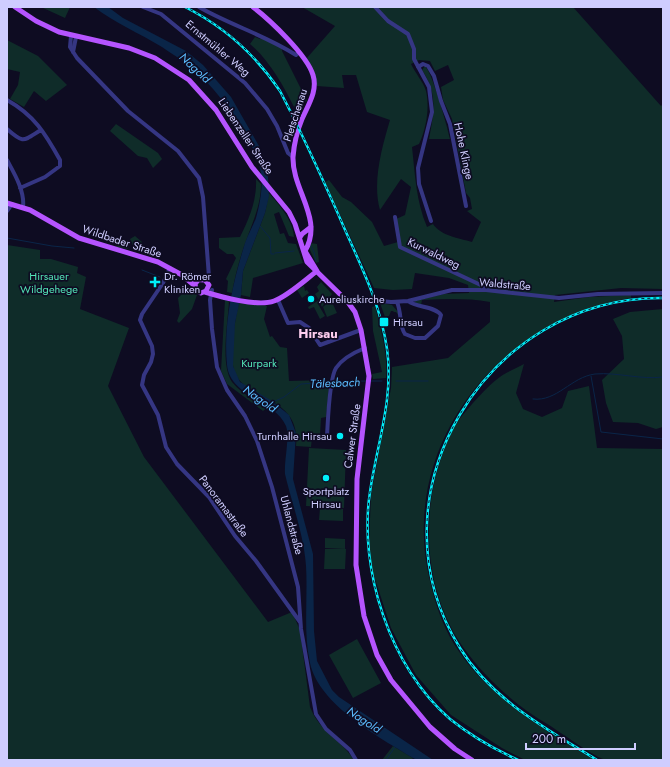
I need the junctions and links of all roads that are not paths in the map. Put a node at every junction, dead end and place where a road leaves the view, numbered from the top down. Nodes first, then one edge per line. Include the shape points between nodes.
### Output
1 (15, 7) edge
2 (143, 7) edge
3 (199, 7) edge
4 (253, 7) edge
5 (375, 7) edge
6 (74, 36) junction
7 (298, 53) junction
8 (418, 67) junction
9 (7, 100) edge
10 (7, 129) edge
11 (42, 130) junction
12 (293, 158) junction
13 (7, 160) edge
14 (20, 188) junction
15 (9, 204) edge
16 (466, 206) dead end
17 (23, 207) junction
18 (7, 211) edge
19 (395, 217) dead end
20 (431, 221) dead end
21 (311, 227) junction
22 (310, 236) junction
23 (300, 237) junction
24 (305, 251) junction
25 (308, 262) junction
26 (170, 268) junction
27 (208, 269) junction
28 (317, 271) junction
29 (308, 278) junction
30 (187, 279) junction
31 (200, 280) junction
32 (195, 286) junction
33 (210, 288) junction
34 (486, 290) junction
35 (663, 293) edge
36 (278, 300) junction
37 (408, 300) junction
38 (347, 302) junction
39 (397, 302) junction
40 (358, 331) dead end
41 (365, 348) junction
42 (327, 436) dead end
43 (300, 622) junction
44 (356, 760) edge
45 (472, 760) edge

1 - 6 main road, Liebenzeller Straße via 49,28
2 - 12 street, Ernstmühler Weg via 161,14 245,83 267,109 288,153
3 - 7 street via 224,21
4 - 7 main road, Pletschenau via 275,26
5 - 8 street via 388,21 408,34
6 - 23 main road, Liebenzeller Straße via 129,48 169,65 189,80 207,98 252,167 290,212
6 - 27 street via 70,47 74,54 128,110 172,146 193,169 202,188
7 - 12 main road, Pletschenau via 311,70 315,82 299,126
8 - 16 street, Hohe Klinge via 423,64 428,66 434,76 450,124
8 - 20 street via 429,87 431,99 432,112 418,168 419,184
9 - 11 street via 27,112
10 - 11 street via 24,141
11 - 14 street via 61,163 52,173
12 - 21 main road, Ernstmühler Weg via 297,181 310,213
13 - 14 street
14 - 17 street
15 - 17 main road, Wildbader Straße
15 - 18 street
17 - 26 main road, Wildbader Straße via 79,238
19 - 34 street, Kurwaldweg via 400,247 485,287
21 - 22 main road, Ernstmühler Weg
21 - 23 main road
22 - 23 main road
22 - 24 main road, Ernstmühler Weg
23 - 24 main road, Liebenzeller Straße
24 - 25 main road, Liebenzeller Straße
24 - 28 main road, Liebenzeller Straße
25 - 28 main road, Liebenzeller Straße
25 - 29 main road
26 - 30 main road, Wildbader Straße
26 - 43 street, Panoramastraße via 140,320 153,349 153,358 142,380 144,391 158,415 171,457 209,497
27 - 31 street
27 - 33 street
28 - 29 main road
28 - 38 main road, Calwer Straße
29 - 36 main road
30 - 31 main road, Wildbader Straße
30 - 32 main road, Wildbader Straße
31 - 32 main road
31 - 33 main road
32 - 33 main road, Wildbader Straße via 199,292
33 - 36 main road via 225,297 265,303
33 - 43 street, Uhlandstraße via 217,367 227,390 245,416 265,461 296,577
34 - 35 street, Waldstraße via 559,298 598,294
34 - 37 street, Waldstraße via 441,292
36 - 40 street via 288,323 300,322 312,332 320,344
37 - 39 street, Waldstraße
37 - 39 street via 412,304 438,311 441,316 438,326 425,338 405,334 400,326 401,313
38 - 39 street, Waldstraße via 360,299
38 - 41 main road, Calwer Straße via 360,323
41 - 42 street via 336,368
41 - 45 main road, Calwer Straße via 369,386 357,479 356,546 357,581 364,616 377,656 388,676 442,739
43 - 44 street, Uhlandstraße via 316,714 326,729 350,750

